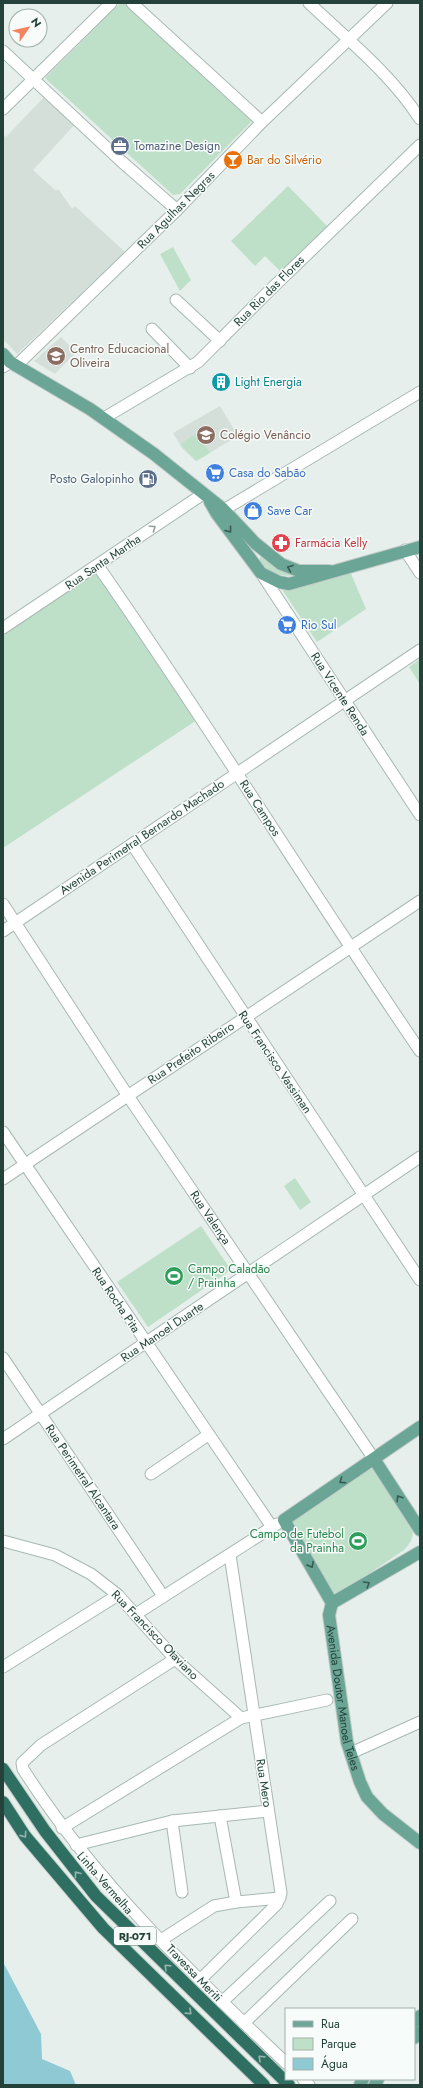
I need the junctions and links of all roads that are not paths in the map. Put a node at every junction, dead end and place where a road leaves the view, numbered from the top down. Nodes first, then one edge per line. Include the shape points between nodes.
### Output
1 (111, 3) edge
2 (132, 3) edge
3 (309, 3) edge
4 (387, 3) edge
5 (349, 41) junction
6 (3, 51) edge
7 (32, 79) junction
8 (3, 109) edge
9 (420, 119) edge
10 (262, 122) junction
11 (420, 145) edge
12 (177, 210) junction
13 (176, 300) dead end
14 (152, 329) dead end
15 (220, 341) junction
16 (8, 362) edge
17 (190, 368) junction
18 (420, 392) edge
19 (104, 418) junction
20 (205, 496) junction
21 (220, 511) junction
22 (420, 539) edge
23 (255, 543) junction
24 (411, 549) edge
25 (245, 553) junction
26 (98, 566) junction
27 (329, 571) junction
28 (261, 573) junction
29 (420, 573) edge
30 (3, 628) edge
31 (420, 650) edge
32 (344, 700) junction
33 (236, 773) junction
34 (420, 816) edge
35 (132, 844) junction
36 (420, 901) edge
37 (3, 904) edge
38 (15, 923) junction
39 (3, 931) edge
40 (350, 949) junction
41 (245, 1018) junction
42 (420, 1051) edge
43 (128, 1096) junction
44 (3, 1132) edge
45 (420, 1157) edge
46 (24, 1165) junction
47 (3, 1179) edge
48 (363, 1194) junction
49 (249, 1272) junction
50 (420, 1280) edge
51 (145, 1343) junction
52 (3, 1358) edge
53 (40, 1414) junction
54 (420, 1427) edge
55 (208, 1435) junction
56 (3, 1439) edge
57 (374, 1459) junction
58 (151, 1474) dead end
59 (284, 1520) junction
60 (272, 1527) junction
61 (420, 1530) edge
62 (3, 1541) edge
63 (420, 1552) edge
64 (230, 1555) junction
65 (118, 1595) junction
66 (163, 1596) junction
67 (332, 1603) junction
68 (136, 1614) junction
69 (175, 1659) junction
70 (3, 1667) edge
71 (327, 1700) dead end
72 (253, 1716) junction
73 (241, 1718) junction
74 (420, 1722) edge
75 (351, 1753) junction
76 (3, 1769) edge
77 (3, 1802) edge
78 (268, 1811) junction
79 (220, 1816) junction
80 (172, 1821) junction
81 (62, 1828) junction
82 (420, 1844) edge
83 (76, 1845) junction
84 (182, 1892) dead end
85 (280, 1898) junction
86 (330, 1901) dead end
87 (236, 1902) junction
88 (352, 1919) dead end
89 (161, 1940) junction
90 (200, 1980) junction
91 (222, 2002) junction
92 (244, 2023) junction
93 (285, 2062) edge
94 (264, 2085) edge
95 (289, 2085) edge

1 - 7 street
2 - 10 street
3 - 5 street
4 - 5 street, Rua Agulhas Negras
5 - 9 street via 396,86
5 - 10 street, Rua Agulhas Negras
6 - 7 street
7 - 8 street
7 - 12 street
10 - 12 street, Rua Agulhas Negras
11 - 15 street, Rua Rio das Flores
12 - 16 street, Rua Agulhas Negras
13 - 15 street
14 - 17 street
15 - 17 street, Rua Rio das Flores
16 - 19 main road
17 - 19 street, Rua Rio das Flores
18 - 21 street
19 - 20 main road
20 - 21 main road
26 -> 20 street, Rua Santa Martha
21 - 23 main road
21 -> 25 main road
22 - 24 street
23 - 25 main road
27 -> 23 main road via 292,569 277,562
24 - 27 main road
24 - 29 street
25 - 28 main road
26 - 30 street, Rua Santa Martha
26 - 33 street, Rua Campos
27 - 28 main road via 290,584 279,582
28 - 32 street, Rua Vicente Renda
31 - 32 street, Avenida Perimetral Bernardo Machado
32 - 33 street, Avenida Perimetral Bernardo Machado
32 - 34 street, Rua Vicente Renda
33 - 35 street, Avenida Perimetral Bernardo Machado
33 - 40 street, Rua Campos
35 - 38 street, Avenida Perimetral Bernardo Machado
35 - 41 street, Rua Francisco Vassiman
36 - 40 street, Rua Prefeito Ribeiro
37 - 38 street, Rua Valença
38 - 39 street, Avenida Perimetral Bernardo Machado
38 - 43 street, Rua Valença
40 - 41 street, Rua Prefeito Ribeiro
40 - 42 street, Rua Campos
41 - 43 street, Rua Prefeito Ribeiro
41 - 48 street, Rua Francisco Vassiman
43 - 46 street, Rua Prefeito Ribeiro
43 - 49 street, Rua Valença
44 - 46 street, Rua Rocha Pita
45 - 48 street, Rua Manoel Duarte
46 - 47 street, Rua Prefeito Ribeiro
46 - 51 street, Rua Rocha Pita
48 - 49 street, Rua Manoel Duarte
48 - 50 street, Rua Francisco Vassiman
49 - 51 street, Rua Manoel Duarte
49 - 57 street, Rua Valença
51 - 53 street, Rua Manoel Duarte
51 - 55 street, Rua Rocha Pita
52 - 53 street, Rua Perimetral Alcantara
53 - 56 street, Rua Manoel Duarte
53 - 66 street, Rua Perimetral Alcantara
54 - 57 main road
55 - 58 street
55 - 60 street, Rua Rocha Pita
57 -> 59 main road
61 -> 57 main road, Rua Valença
59 - 60 street
59 -> 67 main road
60 - 64 street
62 - 65 street, Rua Francisco Otaviano via 55,1555 91,1574
67 -> 63 main road
64 - 66 street
64 - 72 street, Rua Mero
65 - 68 street, Rua Francisco Otaviano
65 - 70 street
66 - 68 street
67 - 75 main road, Avenida Doutor Manoel Teles via 330,1622 347,1742
68 - 69 street, Rua Francisco Otaviano
69 - 73 street, Rua Francisco Otaviano
69 - 81 street, Travessa Meriti via 41,1745 22,1764
71 - 72 street
72 - 73 street
72 - 78 street, Rua Mero
73 - 81 street
74 - 75 street
75 - 82 main road, Avenida Doutor Manoel Teles via 367,1797 383,1814
95 -> 76 highway, Linha Vermelha / RJ-071 via 96,1896 44,1832
77 -> 94 highway, RJ-071 via 25,1836 103,1928
78 - 79 street
78 - 85 street, Rua Mero
79 - 80 street
79 - 87 street
80 - 83 street
80 - 84 street
81 - 83 street, Travessa Meriti
83 - 89 street, Travessa Meriti via 118,1895
85 - 87 street
85 - 90 street via 277,1904
86 - 91 street
87 - 89 street via 214,1906
88 - 92 street
89 - 90 street, Travessa Meriti
90 - 91 street, Travessa Meriti
91 - 92 street, Travessa Meriti
92 - 93 street, Travessa Meriti

